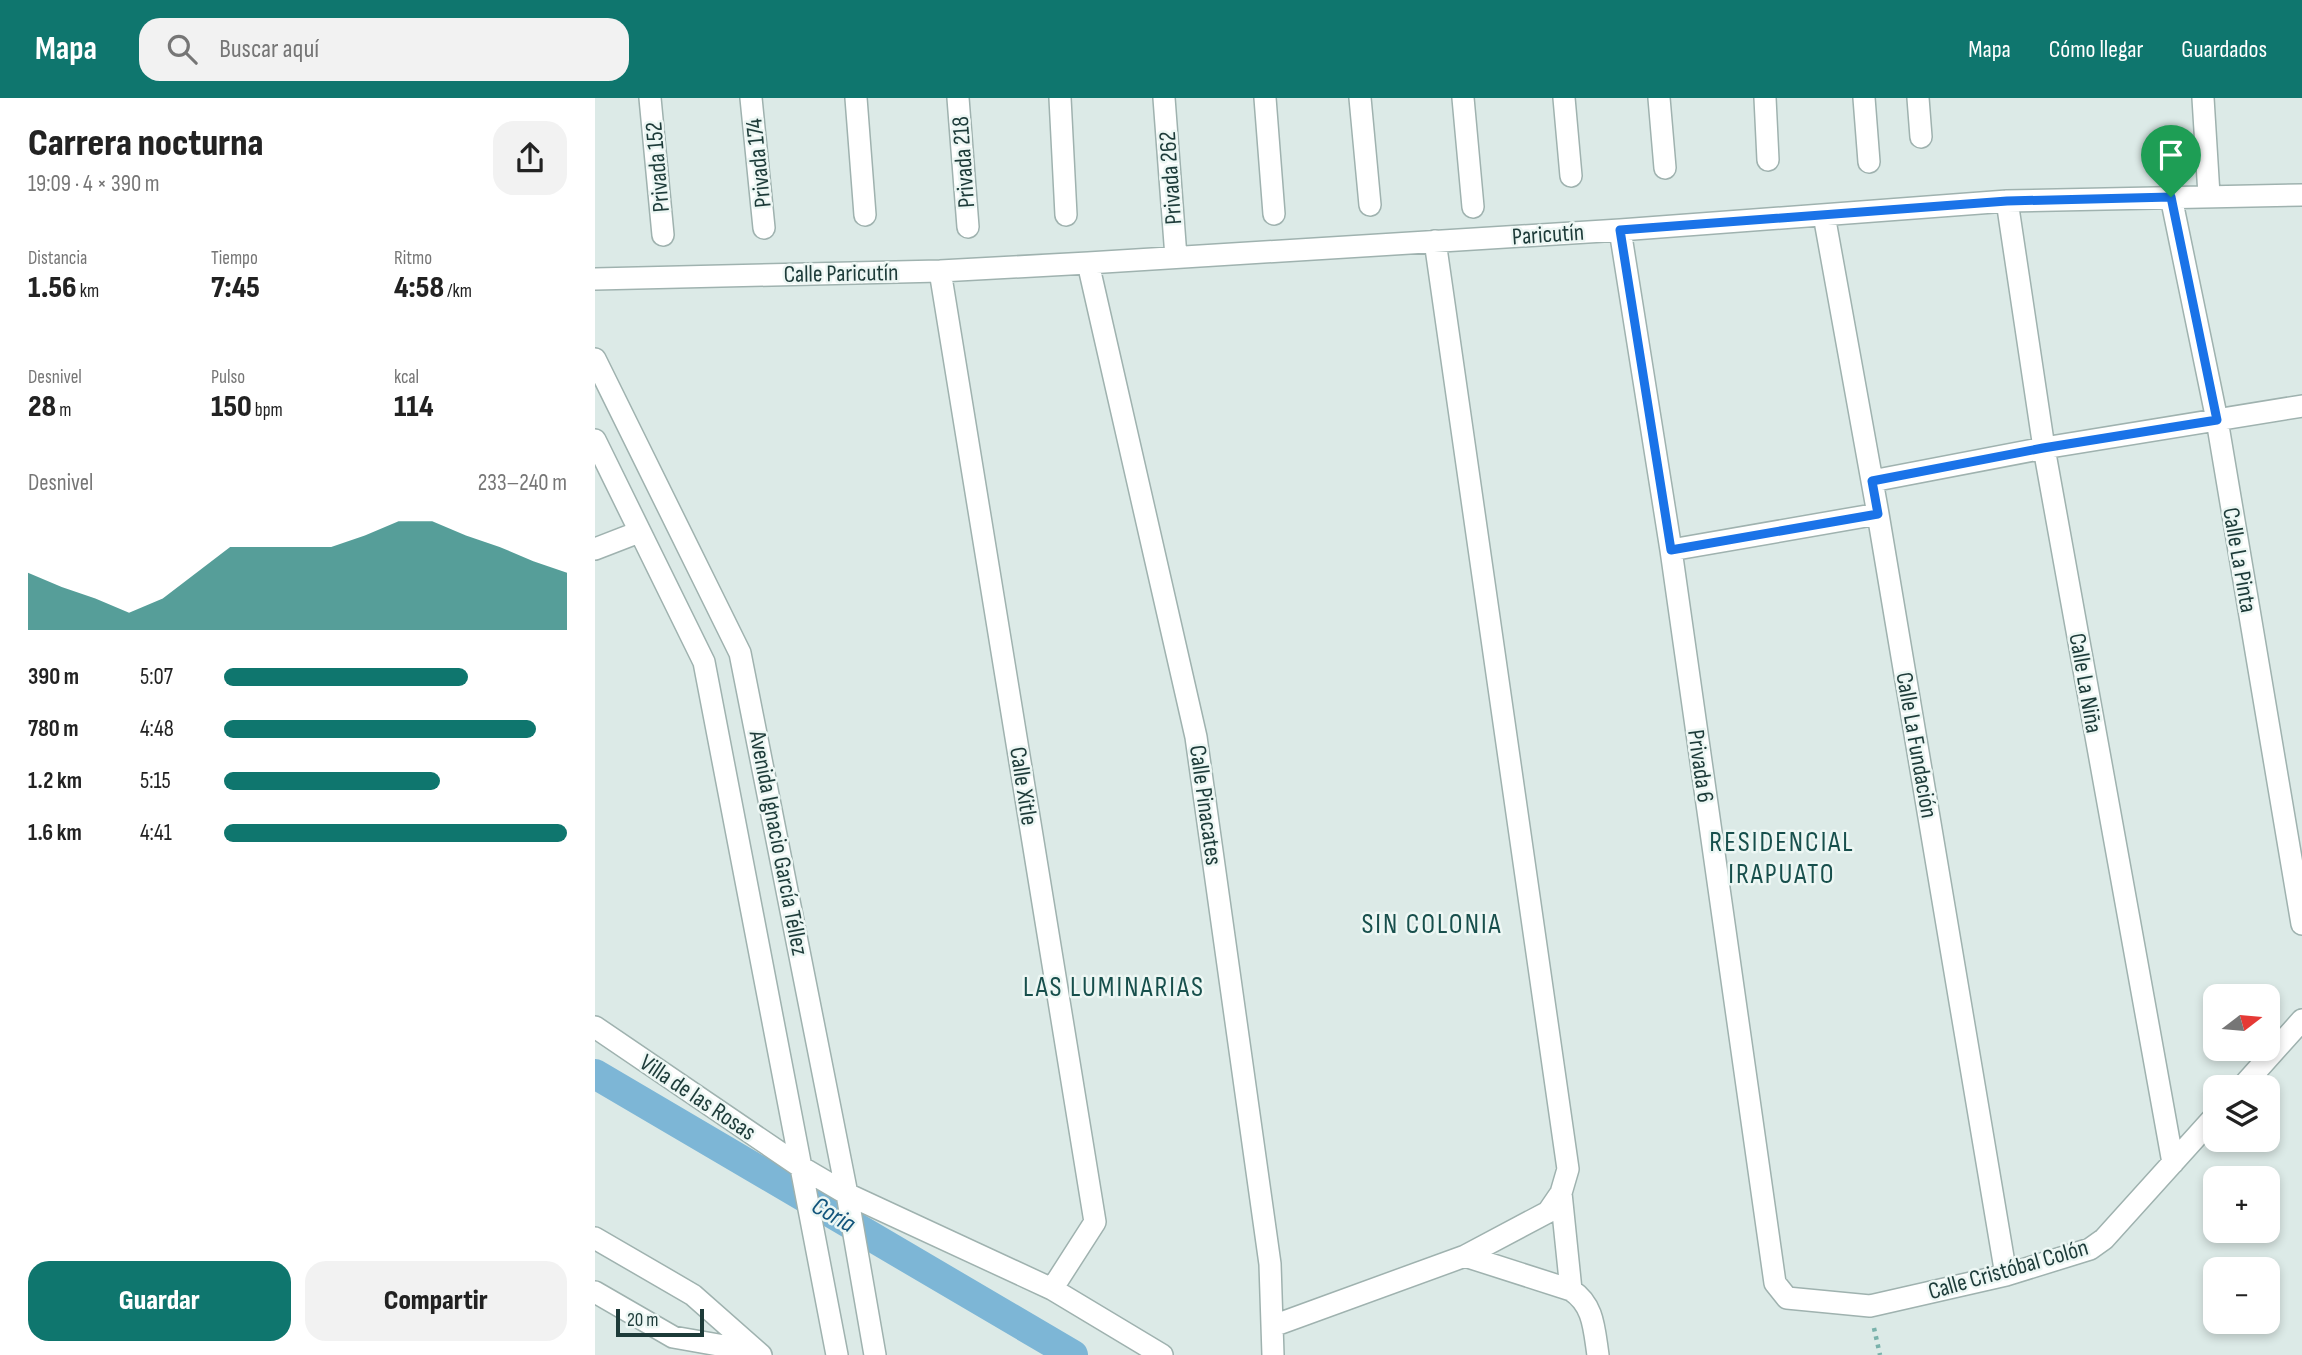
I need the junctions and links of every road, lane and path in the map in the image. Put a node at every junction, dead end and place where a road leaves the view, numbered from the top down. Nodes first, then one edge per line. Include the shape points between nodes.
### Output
1 (650, 98) edge
2 (751, 98) edge
3 (856, 98) edge
4 (958, 98) edge
5 (1060, 98) edge
6 (1164, 98) edge
7 (1265, 98) edge
8 (1360, 98) edge
9 (1463, 98) edge
10 (1564, 98) edge
11 (1659, 98) edge
12 (1765, 98) edge
13 (1864, 98) edge
14 (1918, 98) edge
15 (2203, 98) edge
16 (1920, 137) dead end
17 (1768, 160) dead end
18 (1869, 162) dead end
19 (1665, 168) dead end
20 (1571, 176) dead end
21 (2209, 195) junction
22 (2302, 195) edge
23 (2171, 197) junction
24 (2007, 201) junction
25 (1370, 205) dead end
26 (1473, 207) dead end
27 (1274, 214) dead end
28 (865, 215) dead end
29 (1066, 215) dead end
30 (1824, 215) junction
31 (968, 227) dead end
32 (764, 228) dead end
33 (1620, 230) junction
34 (663, 235) dead end
35 (1435, 241) junction
36 (1177, 257) junction
37 (1088, 263) junction
38 (940, 271) junction
39 (595, 279) edge
40 (595, 359) edge
41 (2302, 406) edge
42 (2217, 420) junction
43 (595, 440) edge
44 (2043, 448) junction
45 (1872, 481) junction
46 (1878, 514) junction
47 (639, 533) junction
48 (595, 549) edge
49 (1671, 550) junction
50 (2302, 924) edge
51 (2302, 1020) edge
52 (595, 1027) edge
53 (2253, 1075) edge
54 (2203, 1129) edge
55 (2173, 1163) junction
56 (801, 1167) junction
57 (1561, 1193) junction
58 (847, 1194) junction
59 (595, 1238) edge
60 (1465, 1256) junction
61 (2006, 1275) junction
62 (1052, 1289) junction
63 (1571, 1290) junction
64 (595, 1292) edge
65 (1787, 1298) joint
66 (1273, 1326) junction
67 (873, 1345) edge
68 (757, 1353) edge
69 (837, 1355) edge
70 (1162, 1355) edge
71 (1273, 1355) edge
72 (1598, 1355) edge

1 - 34 street, Privada 152
2 - 32 street, Privada 174
3 - 28 street
4 - 31 street, Privada 218
5 - 29 street
6 - 36 street, Privada 262
7 - 27 street
8 - 25 street
9 - 26 street
10 - 20 street
11 - 19 street
12 - 17 street
13 - 18 street
14 - 16 street
15 - 21 street
21 - 22 street, Paricutín
21 - 23 street, Paricutín
23 - 24 street, Paricutín
23 - 42 street, Calle La Pinta
24 - 30 street, Paricutín
24 - 44 street, Calle La Niña
30 - 33 street, Paricutín
30 - 45 street, Calle La Fundación
33 - 35 street, Paricutín
33 - 49 street, Privada 6
35 - 36 street, Paricutín
35 - 57 street via 1568,1169
36 - 37 street, Paricutín
37 - 38 street, Calle Paricutín
37 - 66 street, Calle Pinacates via 1196,737 1271,1264
38 - 39 street, Calle Paricutín
38 - 62 street, Calle Xitle via 1095,1222
40 - 58 street, Avenida Ignacio García Téllez via 740,653
41 - 42 street
42 - 44 street
42 - 50 street, Calle La Pinta
43 - 47 street, Avenida Ignacio García Téllez
44 - 45 street
44 - 55 street, Calle La Niña
45 - 46 street, Calle La Fundación
46 - 49 street
46 - 61 street, Calle La Fundación
47 - 48 street
47 - 56 street, Avenida Ignacio García Téllez via 704,662
49 - 65 street, Privada 6 via 1775,1283
51 - 53 street
52 - 56 street, Villa de las Rosas
54 - 55 street, Calle Cristóbal Colón
55 - 61 street, Calle Cristóbal Colón via 2090,1249
56 - 58 street, Villa de las Rosas
56 - 69 street, Avenida Ignacio García Téllez
57 - 60 street via 1548,1212
57 - 63 street
58 - 62 street, Villa de las Rosas
58 - 67 street, Avenida Ignacio García Téllez
59 - 68 street via 693,1295
60 - 63 street
60 - 66 street
61 - 65 street, Calle Cristóbal Colón via 1870,1306
62 - 70 street, Villa de las Rosas
63 - 72 street via 1584,1299 1591,1312
64 - 68 street via 673,1337
66 - 71 street, Calle Pinacates

